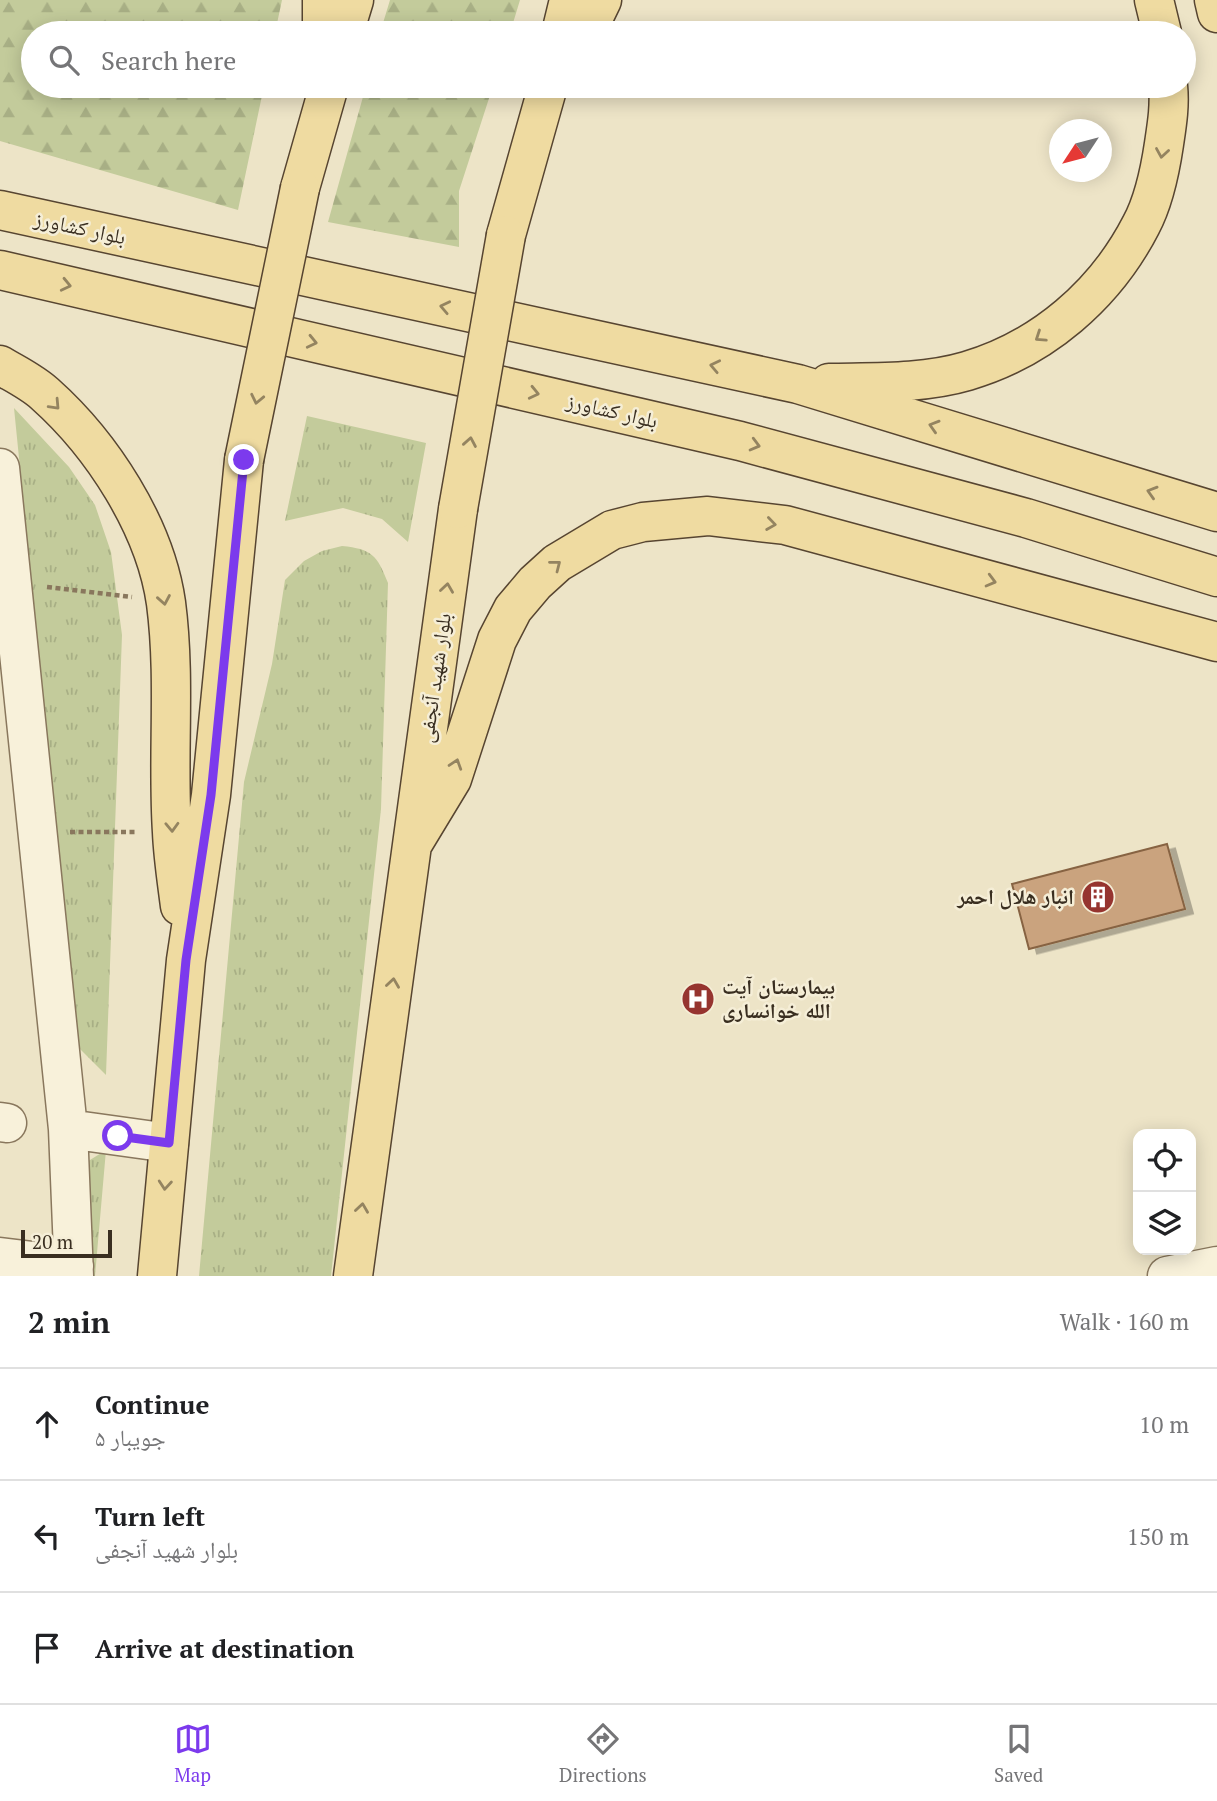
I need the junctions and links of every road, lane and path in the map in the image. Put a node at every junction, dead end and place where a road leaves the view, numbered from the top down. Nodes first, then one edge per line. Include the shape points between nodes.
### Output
1 (322, 0) edge
2 (354, 0) edge
3 (569, 0) edge
4 (602, 0) edge
5 (1154, 0) edge
6 (1214, 0) edge
7 (1217, 13) edge
8 (322, 21) edge
9 (348, 21) edge
10 (564, 21) edge
11 (592, 21) edge
12 (1159, 21) edge
13 (323, 98) edge
14 (545, 98) edge
15 (555, 98) edge
16 (1169, 98) edge
17 (534, 142) junction
18 (0, 211) edge
19 (0, 270) edge
20 (0, 365) edge
21 (798, 384) junction
22 (0, 468) edge
23 (2, 510) edge
24 (1217, 512) edge
25 (1217, 577) edge
26 (11, 582) junction
27 (166, 602) junction
28 (1217, 642) edge
29 (172, 831) junction
30 (37, 833) junction
31 (412, 845) junction
32 (186, 960) junction
33 (68, 1129) junction
34 (169, 1143) junction
35 (0, 1257) edge
36 (1217, 1266) edge
37 (74, 1271) edge
38 (354, 1273) edge
39 (157, 1276) edge
40 (1167, 1276) edge

1 - 8 main road
2 - 9 main road
3 - 10 main road
4 - 11 main road
5 - 12 main road
6 - 7 main road
13 -> 32 main road, bridge via 300,188 244,460 211,795
14 - 17 main road, بلوار شهید آنجفی
15 - 17 main road
16 -> 21 main road via 1160,172 1142,224 1109,276 1072,315 1017,352 965,372 916,380
31 -> 17 main road, بلوار شهید آنجفی, bridge via 458,509 506,235
21 -> 18 main road, بلوار کشاورز
19 -> 25 main road, بلوار کشاورز via 740,441 1026,517
20 -> 27 main road via 44,393 93,445 137,513
24 -> 21 main road, بلوار کشاورز
22 - 23 street
23 - 26 street
26 - 27 path
26 - 30 street
27 -> 29 main road
31 -> 28 main road via 452,779 496,639 513,609 557,563 612,530 643,522 708,516 785,525
29 - 30 path
29 - 32 main road
30 - 33 street
38 -> 31 main road, بلوار شهید آنجفی
32 - 34 main road
33 - 34 street
33 - 37 street
34 -> 39 main road
35 - 37 street
36 - 40 street

